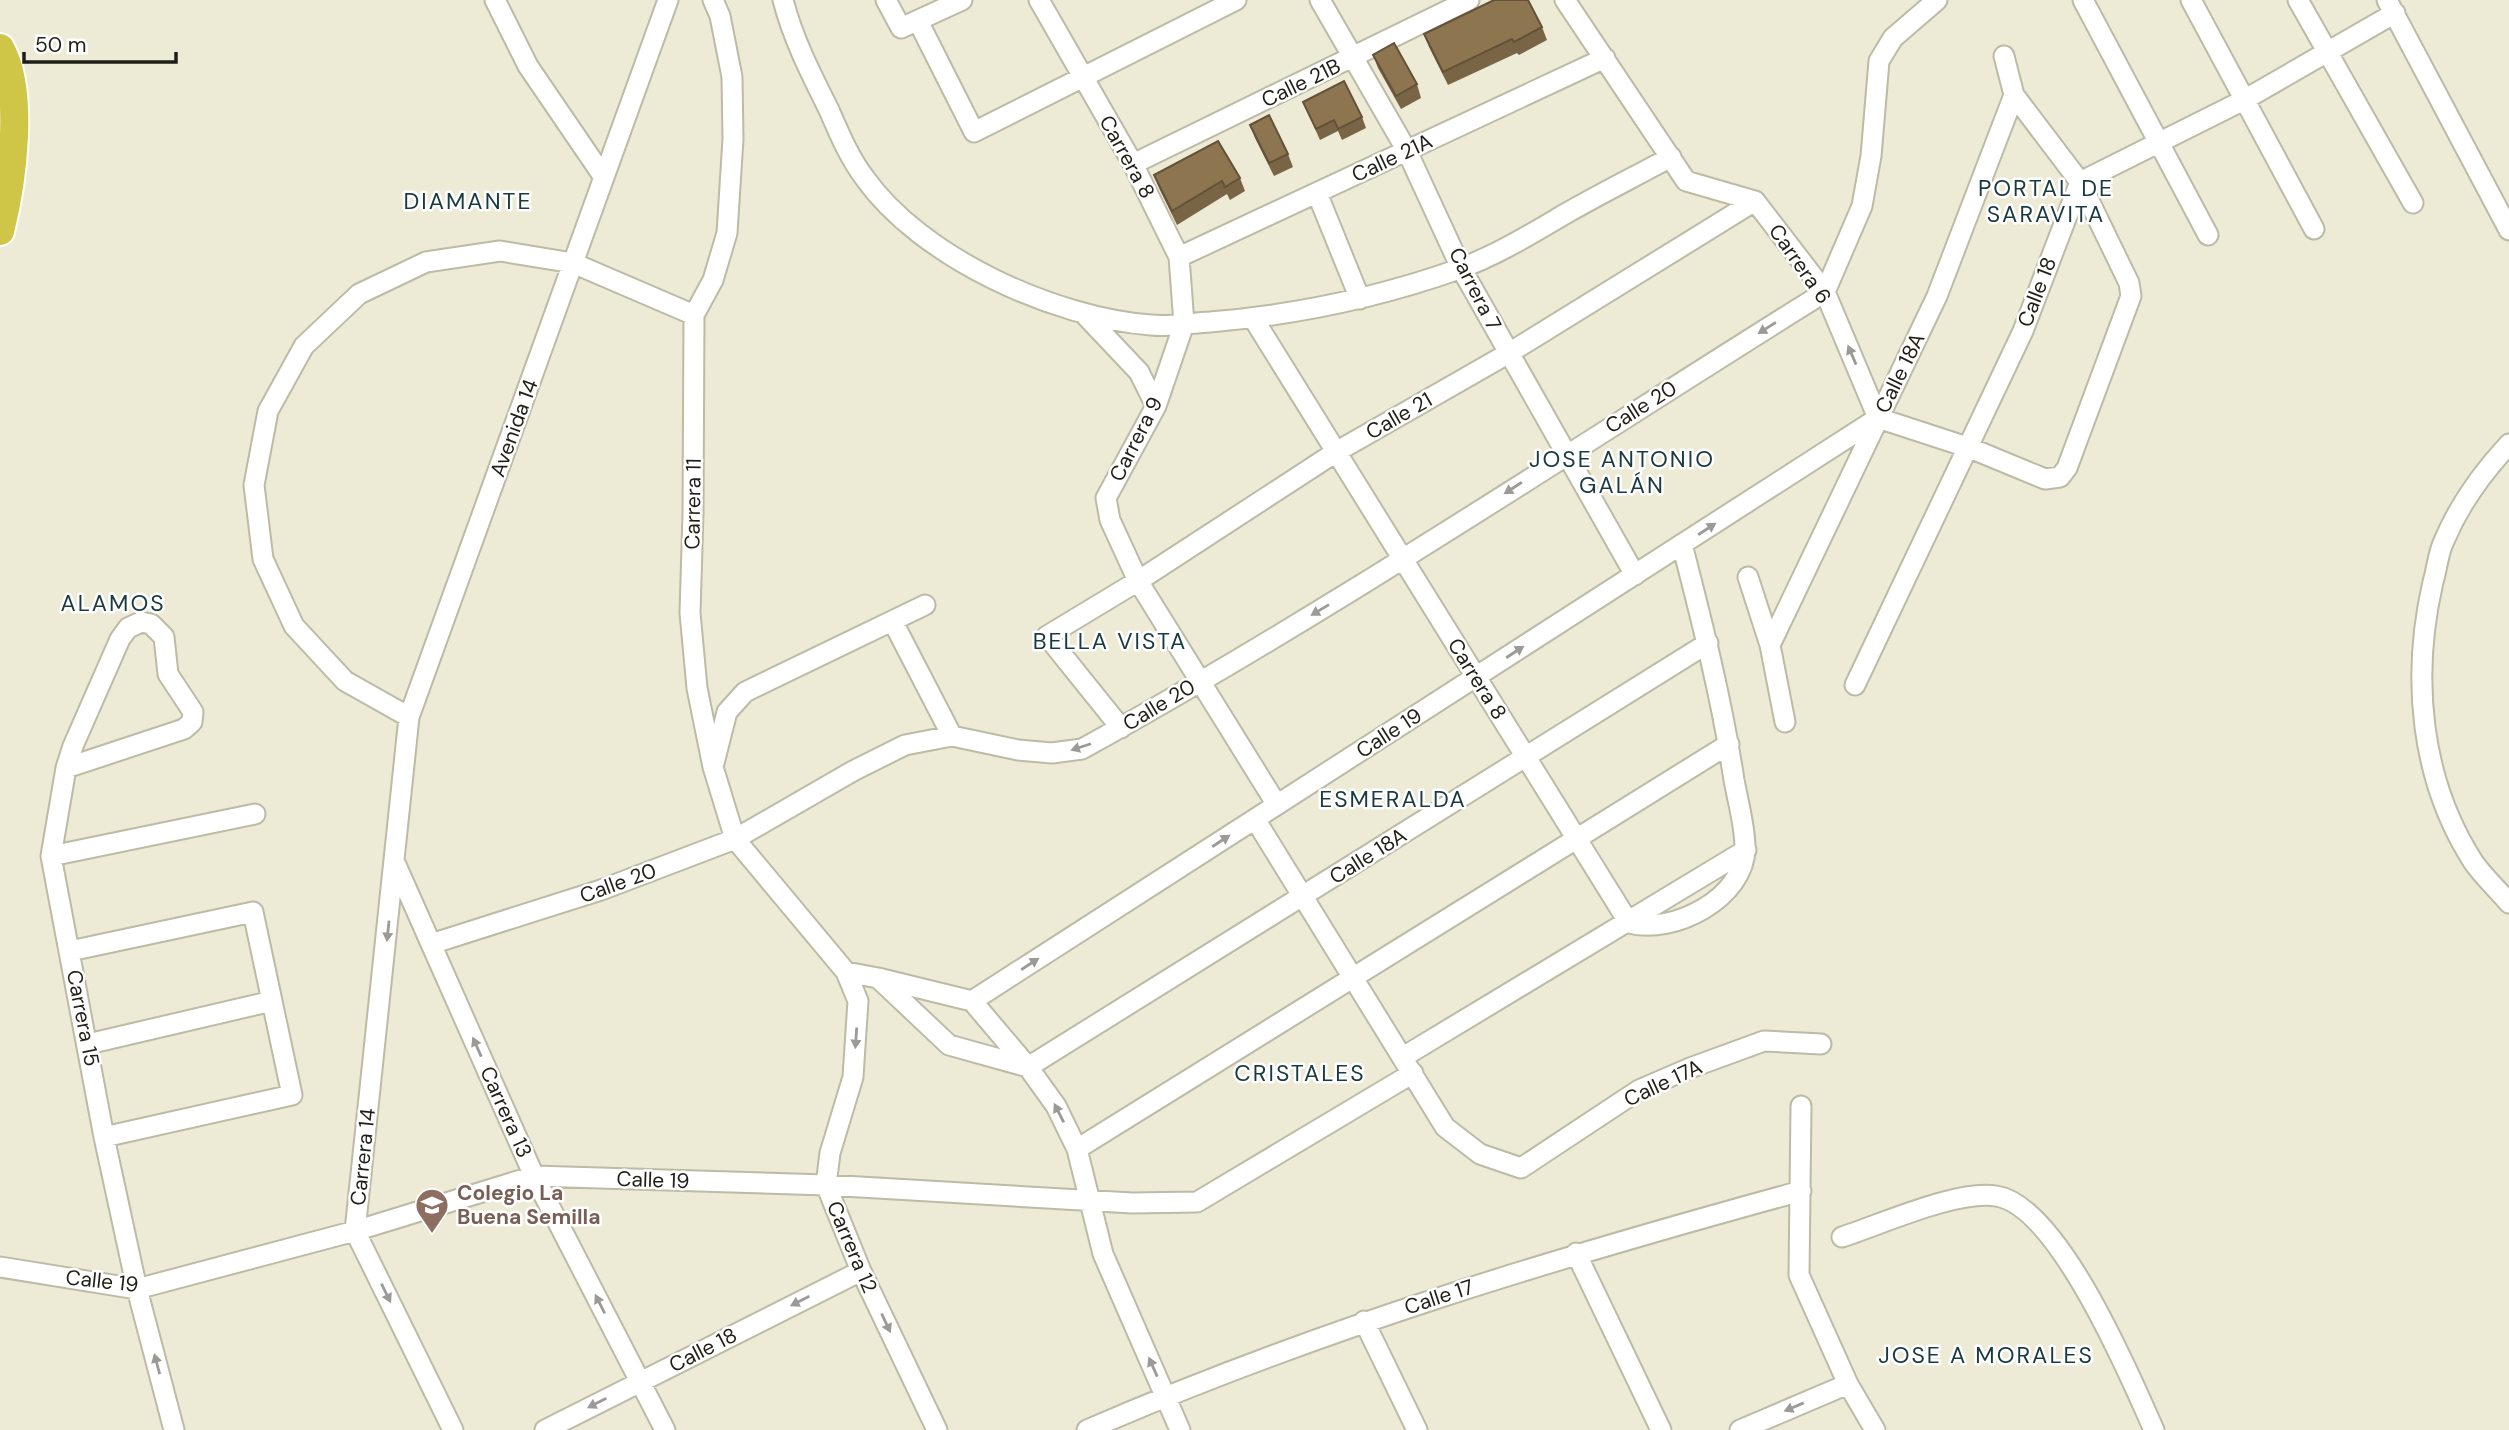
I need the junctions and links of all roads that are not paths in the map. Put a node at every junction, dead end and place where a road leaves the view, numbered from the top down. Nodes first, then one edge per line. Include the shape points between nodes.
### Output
1 (495, 0) edge
2 (668, 0) edge
3 (713, 0) edge
4 (783, 0) edge
5 (886, 0) edge
6 (962, 0) edge
7 (1039, 0) edge
8 (1236, 0) edge
9 (1320, 0) edge
10 (1469, 0) edge
11 (1565, 0) edge
12 (1937, 0) edge
13 (2083, 0) edge
14 (2191, 0) edge
15 (2298, 0) edge
16 (2391, 7) edge
17 (909, 24) junction
18 (0, 48) edge
19 (2327, 52) junction
20 (2004, 56) dead end
21 (1352, 58) junction
22 (1605, 58) junction
23 (1082, 78) junction
24 (2014, 95) junction
25 (2244, 100) junction
26 (2161, 141) junction
27 (1407, 150) junction
28 (1671, 157) junction
29 (1133, 164) junction
30 (603, 176) junction
31 (2080, 183) junction
32 (1317, 193) junction
33 (1755, 201) junction
34 (2413, 203) dead end
35 (2314, 229) dead end
36 (2509, 230) edge
37 (0, 231) edge
38 (2208, 235) dead end
39 (1179, 257) junction
40 (573, 263) junction
41 (1461, 268) junction
42 (1825, 292) junction
43 (1360, 299) junction
44 (694, 315) junction
45 (1086, 316) junction
46 (1253, 318) junction
47 (1184, 324) junction
48 (1509, 353) junction
49 (1156, 406) junction
50 (1878, 418) junction
51 (2509, 444) edge
52 (1969, 448) junction
53 (1336, 452) junction
54 (1566, 453) junction
55 (1682, 544) junction
56 (1403, 560) junction
57 (1634, 575) junction
58 (1748, 577) dead end
59 (1138, 581) junction
60 (925, 605) dead end
61 (893, 622) junction
62 (1708, 643) junction
63 (1770, 645) junction
64 (1476, 677) junction
65 (1199, 681) junction
66 (1855, 685) dead end
67 (410, 718) junction
68 (1785, 722) dead end
69 (1121, 728) junction
70 (951, 736) junction
71 (1729, 744) junction
72 (1526, 757) junction
73 (713, 767) junction
74 (66, 768) junction
75 (1277, 805) junction
76 (255, 814) dead end
77 (1255, 819) junction
78 (1577, 838) junction
79 (735, 839) junction
80 (1746, 850) junction
81 (51, 856) junction
82 (395, 864) junction
83 (1303, 896) junction
84 (2509, 903) edge
85 (1629, 923) junction
86 (431, 944) junction
87 (70, 951) junction
88 (846, 972) junction
89 (1353, 977) junction
90 (877, 978) junction
91 (272, 1001) junction
92 (972, 1001) junction
93 (88, 1044) junction
94 (1821, 1044) dead end
95 (1408, 1065) junction
96 (1028, 1067) junction
97 (1801, 1105) dead end
98 (104, 1137) junction
99 (1077, 1149) junction
100 (534, 1176) junction
101 (826, 1185) junction
102 (1801, 1191) junction
103 (1091, 1200) junction
104 (355, 1231) junction
105 (1842, 1237) dead end
106 (1576, 1253) junction
107 (0, 1267) edge
108 (861, 1270) junction
109 (137, 1289) junction
110 (1364, 1321) junction
111 (640, 1381) junction
112 (1848, 1384) junction
113 (1165, 1396) junction
114 (174, 1430) edge
115 (453, 1430) edge
116 (545, 1430) edge
117 (665, 1430) edge
118 (937, 1430) edge
119 (1087, 1430) edge
120 (1180, 1430) edge
121 (1417, 1430) edge
122 (1661, 1430) edge
123 (1740, 1430) edge
124 (1875, 1430) edge
125 (2154, 1430) edge

1 - 30 street via 528,66
2 - 30 street, Avenida 14
3 - 44 street, Carrera 11 via 732,77 732,152 727,233 713,280
4 - 45 street via 805,61 864,178 914,228 950,253 1016,291
5 - 17 street
6 - 17 street
7 - 23 street, Carrera 8
8 - 23 street
9 - 21 street, Carrera 7
10 - 21 street, Calle 21B
11 - 22 street
12 - 42 street via 1893,38 1879,61 1862,206
13 - 26 street
14 - 25 street
15 - 19 street
16 - 19 street
16 - 36 street
17 - 23 street via 974,132
18 - 37 highway via 14,101 8,197
19 - 25 street
19 - 34 street
20 - 24 street
21 - 27 street, Carrera 7
21 - 29 street, Calle 21B
22 - 27 street, Calle 21A
22 - 28 street
23 - 29 street, Carrera 8
24 - 31 street
24 - 50 street, Calle 18A via 1937,296
25 - 26 street
25 - 35 street
26 - 31 street
26 - 38 street
27 - 32 street, Calle 21A
27 - 41 street, Carrera 7
28 - 33 street via 1686,181
28 - 41 street via 1514,245
29 - 39 street, Carrera 8
30 - 40 street, Avenida 14
31 - 52 street, Calle 18 via 2023,331
31 - 52 street via 2129,283 2131,296 2067,468 2060,477 2045,479
32 - 39 street, Calle 21A
32 - 43 street
33 - 42 street, Carrera 6
33 - 48 street, Calle 21
39 - 47 street, Carrera 8
40 - 44 street
40 - 67 street, Avenida 14
40 - 67 street via 500,251 426,261 359,294 304,346 268,411 254,485 263,559 294,626 345,681
41 - 43 street
41 - 48 street, Carrera 7
50 -> 42 street, Carrera 6
42 -> 54 street, Calle 20
43 - 46 street
44 - 73 street, Carrera 11 via 690,613 697,688
45 - 47 street via 1154,326
45 - 49 street via 1139,372
46 - 47 street
46 - 53 street, Carrera 8
47 - 49 street, Carrera 9
48 - 53 street, Calle 21
48 - 54 street, Carrera 7
49 - 59 street, Carrera 9 via 1106,498 1110,520
50 - 52 street
55 -> 50 street, Calle 19
50 - 63 street, Calle 18A
51 - 84 street via 2472,490 2443,542 2426,611 2421,665 2423,725 2442,799 2474,863
52 - 66 street, Calle 18
53 - 56 street, Carrera 8
53 - 59 street, Calle 21
54 -> 56 street, Calle 20
54 - 57 street, Carrera 7
55 - 57 street, Calle 19
55 - 62 street
56 - 64 street, Carrera 8
56 -> 65 street, Calle 20
64 -> 57 street, Calle 19
58 - 63 street
59 - 65 street, Carrera 9
59 - 69 street, Calle 21 via 1047,636
60 - 61 street
61 - 70 street
61 - 73 street via 746,692 727,712
62 - 71 street
62 - 72 street, Calle 18A
63 - 68 street
64 - 72 street, Carrera 8
64 - 75 street, Calle 19
65 - 69 street, Calle 20
65 - 75 street, Carrera 9
67 - 82 street, Avenida 14
69 -> 70 street, Calle 20 via 1082,749 1052,753
70 - 79 street, Calle 20 via 905,745
71 - 78 street
71 - 80 street
72 - 78 street, Carrera 8
72 - 83 street, Calle 18A
73 - 79 street, Carrera 11
74 - 74 street, Carrera 15 via 120,639 128,628 141,622 151,624 164,638 169,674 193,712 192,722 184,729
74 - 81 street, Carrera 15
75 - 77 street, Calle 19
76 - 81 street
77 - 83 street
92 -> 77 street, Calle 19
78 - 85 street, Carrera 8
78 - 89 street
79 - 86 street, Calle 20 via 601,890
79 - 88 street, Carrera 11
80 - 85 street
80 - 85 street via 1737,874 1721,895 1693,917 1664,926
81 - 87 street, Carrera 15
82 - 86 street, Carrera 13
82 -> 104 street, Carrera 14
83 - 89 street
83 - 96 street, Calle 18A
85 - 95 street
100 -> 86 street, Carrera 13
87 - 91 street via 253,912
87 - 93 street, Carrera 15
88 - 90 street
88 -> 101 street, Carrera 12 via 858,1001 853,1077 830,1153
89 - 95 street
89 - 99 street
90 - 92 street
90 - 96 street via 949,1045
91 - 93 street
91 - 98 street via 292,1095
92 - 96 street
93 - 98 street, Carrera 15
94 - 95 street, Calle 17A via 1765,1041 1677,1074 1639,1090 1521,1168 1480,1153 1445,1127
95 - 103 street, Calle 19 via 1197,1202
99 -> 96 street via 1056,1106
97 - 102 street
98 - 109 street, Carrera 15
99 - 103 street
100 - 101 street, Calle 19
100 - 104 street, Calle 19
111 -> 100 street, Carrera 13
101 - 103 street, Calle 19
101 - 108 street, Carrera 12
102 - 106 street, Calle 17
102 - 112 street via 1799,1275
113 -> 103 street via 1103,1254
104 - 109 street, Calle 19
104 -> 115 street, Carrera 14
105 - 125 street via 1958,1199 1998,1196 2028,1212 2054,1238 2099,1315
106 - 110 street, Calle 17
106 - 122 street
107 - 109 street, Calle 19
108 -> 111 street, Calle 18
108 -> 118 street, Carrera 12
114 -> 109 street, Carrera 15
110 - 113 street, Calle 17
110 - 121 street
111 -> 116 street, Calle 18
111 - 117 street, Carrera 13
112 -> 123 street
112 - 124 street
113 - 119 street, Calle 17
113 - 120 street

